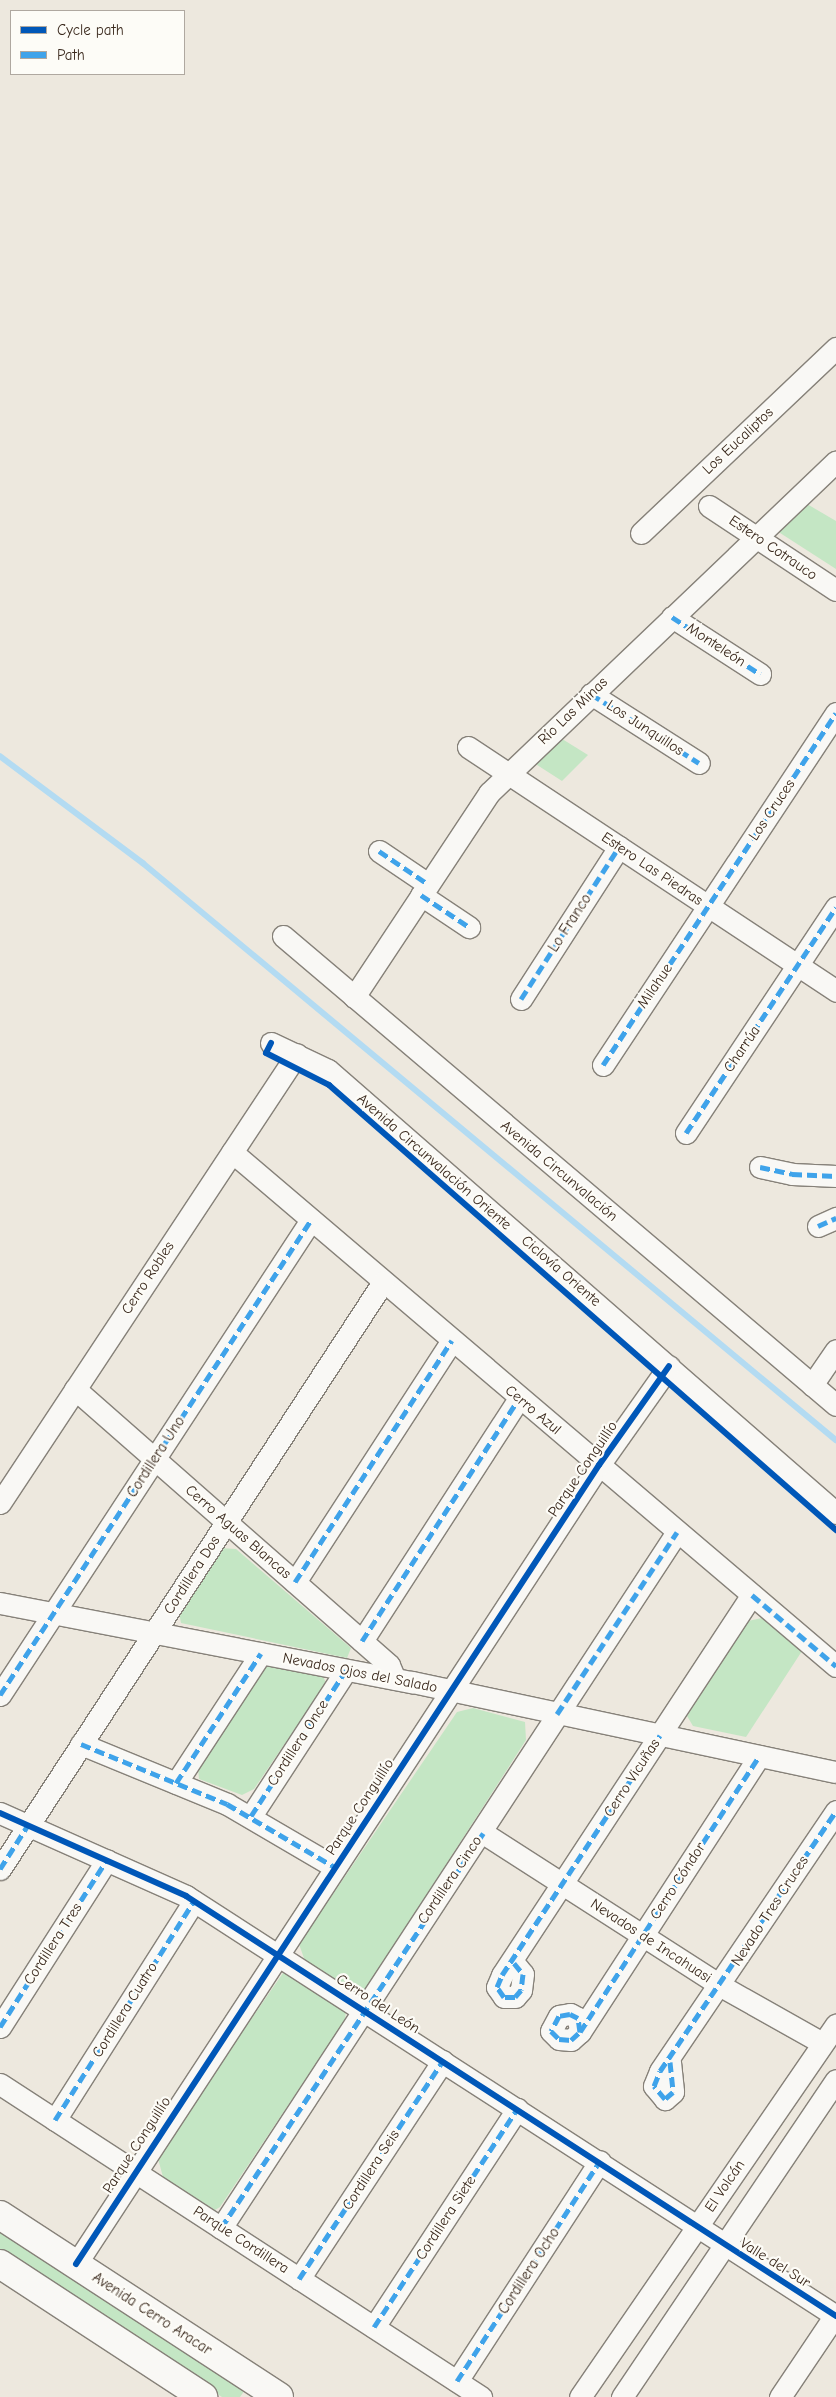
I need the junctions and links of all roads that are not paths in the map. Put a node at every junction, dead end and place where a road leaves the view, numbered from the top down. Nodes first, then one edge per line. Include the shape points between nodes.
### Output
1 (836, 348) edge
2 (836, 461) edge
3 (710, 506) dead end
4 (640, 533) dead end
5 (756, 537) junction
6 (836, 590) edge
7 (672, 617) junction
8 (760, 674) dead end
9 (591, 694) junction
10 (836, 713) edge
11 (468, 746) dead end
12 (699, 763) dead end
13 (508, 773) junction
14 (619, 847) junction
15 (379, 850) dead end
16 (424, 889) junction
17 (708, 906) junction
18 (836, 907) edge
19 (469, 927) dead end
20 (283, 936) dead end
21 (798, 965) junction
22 (836, 991) edge
23 (354, 997) junction
24 (520, 999) dead end
25 (272, 1044) dead end
26 (297, 1054) junction
27 (603, 1065) dead end
28 (686, 1133) dead end
29 (232, 1152) junction
30 (760, 1167) dead end
31 (836, 1176) edge
32 (311, 1220) junction
33 (383, 1282) junction
34 (452, 1340) junction
35 (836, 1350) edge
36 (669, 1366) junction
37 (812, 1385) junction
38 (75, 1389) junction
39 (519, 1398) junction
40 (836, 1405) edge
41 (154, 1459) junction
42 (599, 1465) junction
43 (0, 1503) edge
44 (836, 1513) edge
45 (226, 1522) junction
46 (677, 1532) junction
47 (295, 1582) junction
48 (752, 1595) junction
49 (0, 1602) edge
50 (54, 1613) junction
51 (154, 1632) junction
52 (362, 1641) junction
53 (261, 1653) junction
54 (836, 1666) edge
55 (346, 1670) junction
56 (395, 1679) junction
57 (451, 1691) junction
58 (0, 1695) edge
59 (558, 1714) junction
60 (660, 1735) junction
61 (82, 1744) junction
62 (759, 1756) junction
63 (836, 1772) edge
64 (176, 1783) junction
65 (836, 1810) edge
66 (0, 1813) edge
67 (251, 1816) junction
68 (28, 1825) junction
69 (483, 1833) junction
70 (107, 1860) junction
71 (335, 1868) junction
72 (0, 1869) edge
73 (563, 1885) junction
74 (194, 1901) junction
75 (642, 1936) junction
76 (278, 1954) junction
77 (514, 1963) dead end
78 (720, 1986) junction
79 (363, 2010) junction
80 (836, 2024) edge
81 (0, 2027) edge
82 (580, 2032) dead end
83 (822, 2043) junction
84 (443, 2061) junction
85 (670, 2062) dead end
86 (836, 2080) edge
87 (0, 2084) edge
88 (518, 2108) junction
89 (55, 2120) junction
90 (600, 2161) junction
91 (134, 2171) junction
92 (0, 2215) edge
93 (697, 2226) junction
94 (221, 2228) junction
95 (726, 2247) junction
96 (0, 2264) edge
97 (76, 2264) junction
98 (299, 2279) junction
99 (834, 2311) edge
100 (374, 2327) junction
101 (457, 2381) junction
102 (266, 2394) edge
103 (203, 2397) edge
104 (481, 2397) edge
105 (580, 2397) edge
106 (622, 2397) edge
107 (780, 2397) edge

1 - 4 street, Los Eucaliptos
2 - 5 street, Río Las Minas
3 - 5 street, Estero Cotrauco
5 - 6 street, Estero Cotrauco
5 - 7 street, Río Las Minas
7 - 8 street, Monteleón
7 - 9 street, Río Las Minas
9 - 12 street, Los Junquillos
9 - 13 street, Río Las Minas
10 - 17 street, Los Cruces
11 - 13 street, Estero Las Piedras
13 - 14 street, Estero Las Piedras
13 - 16 street, Río Las Minas
14 - 17 street, Estero Las Piedras
14 - 24 street, Lo Franco
15 - 16 street
16 - 19 street
16 - 23 street, Río Las Minas
17 - 21 street, Estero Las Piedras
17 - 27 street, Milahue
18 - 21 street, Charrúa
20 - 23 street, Avenida Circunvalación
21 - 22 street, Estero Las Piedras
21 - 28 street, Charrúa
23 - 37 street, Avenida Circunvalación
25 - 26 street, Avenida Circunvalación Oriente
26 - 29 street, Cerro Robles
26 - 36 street, Avenida Circunvalación Oriente via 328,1070
29 - 32 street, Cerro Azul
29 - 38 street, Cerro Robles
30 - 31 street via 792,1174
32 - 33 street, Cerro Azul
32 - 41 street, Cordillera Uno
33 - 34 street, Cerro Azul
33 - 45 street, Cordillera Dos
34 - 39 street, Cerro Azul
34 - 47 street
35 - 37 street
36 - 42 street, Parque Conguillío
36 - 44 street, Avenida Circunvalación Oriente
37 - 40 street, Avenida Circunvalación
38 - 41 street, Cerro Aguas Blancas
38 - 43 street, Cerro Robles
39 - 42 street, Cerro Azul
39 - 52 street
41 - 45 street, Cerro Aguas Blancas
41 - 50 street, Cordillera Uno
42 - 46 street, Cerro Azul
42 - 57 street, Parque Conguillío
45 - 47 street, Cerro Aguas Blancas
45 - 51 street, Cordillera Dos
46 - 48 street, Cerro Azul
46 - 59 street, Cordillera Cinco
47 - 52 street, Cerro Aguas Blancas
48 - 54 street, Cerro Azul
48 - 60 street, Cerro Vicuñas
49 - 50 street, Nevados Ojos del Salado
50 - 51 street, Nevados Ojos del Salado
50 - 58 street, Cordillera Uno
51 - 53 street, Nevados Ojos del Salado
51 - 61 street, Cordillera Dos
52 - 56 street, Cerro Aguas Blancas via 389,1665
53 - 55 street, Nevados Ojos del Salado
53 - 64 street
55 - 56 street, Nevados Ojos del Salado
55 - 67 street, Cordillera Once
56 - 57 street, Nevados Ojos del Salado
57 - 59 street, Nevados Ojos del Salado
57 - 71 street, Parque Conguillío
59 - 60 street, Nevados Ojos del Salado
59 - 69 street, Cordillera Cinco
60 - 62 street, Nevados Ojos del Salado
60 - 73 street, Cerro Vicuñas
61 - 64 street
61 - 68 street, Cordillera Dos
62 - 63 street, Nevados Ojos del Salado
62 - 75 street, Cerro Cóndor
64 - 67 street
65 - 78 street, Nevado Tres Cruces
66 - 68 street, Cerro del León
67 - 71 street
68 - 70 street, Cerro del León
68 - 72 street, Cordillera Dos
69 - 73 street, Nevados de Incahuasi
69 - 79 street, Cordillera Cinco
70 - 74 street, Cerro del León
70 - 81 street, Cordillera Tres
71 - 76 street, Parque Conguillío
73 - 75 street, Nevados de Incahuasi
73 - 77 street, Cerro Vicuñas
74 - 76 street, Cerro del León
74 - 89 street, Cordillera Cuatro
75 - 78 street, Nevados de Incahuasi
75 - 82 street, Cerro Cóndor
76 - 79 street, Cerro del León
76 - 91 street, Parque Conguillío
78 - 83 street, Nevados de Incahuasi
78 - 85 street, Nevado Tres Cruces
79 - 84 street, Cerro del León
79 - 94 street, Cordillera Cinco
80 - 83 street, El Volcán
83 - 93 street, El Volcán
84 - 88 street, Cerro del León
84 - 98 street, Cordillera Seis
86 - 95 street
87 - 89 street, Parque Cordillera
88 - 90 street, Cerro del León
88 - 100 street, Cordillera Siete
89 - 91 street, Parque Cordillera
90 - 93 street, Cerro del León
90 - 101 street, Cordillera Ocho
91 - 94 street, Parque Cordillera
91 - 97 street, Parque Conguillío
92 - 97 street, Avenida Cerro Aracar
93 - 95 street, Cerro del León
93 - 105 street, El Volcán
94 - 98 street, Parque Cordillera
95 - 99 street, Valle del Sur
95 - 106 street
96 - 103 street
97 - 102 street, Avenida Cerro Aracar
98 - 100 street, Parque Cordillera
99 - 107 street
100 - 101 street, Parque Cordillera
101 - 104 street, Parque Cordillera

